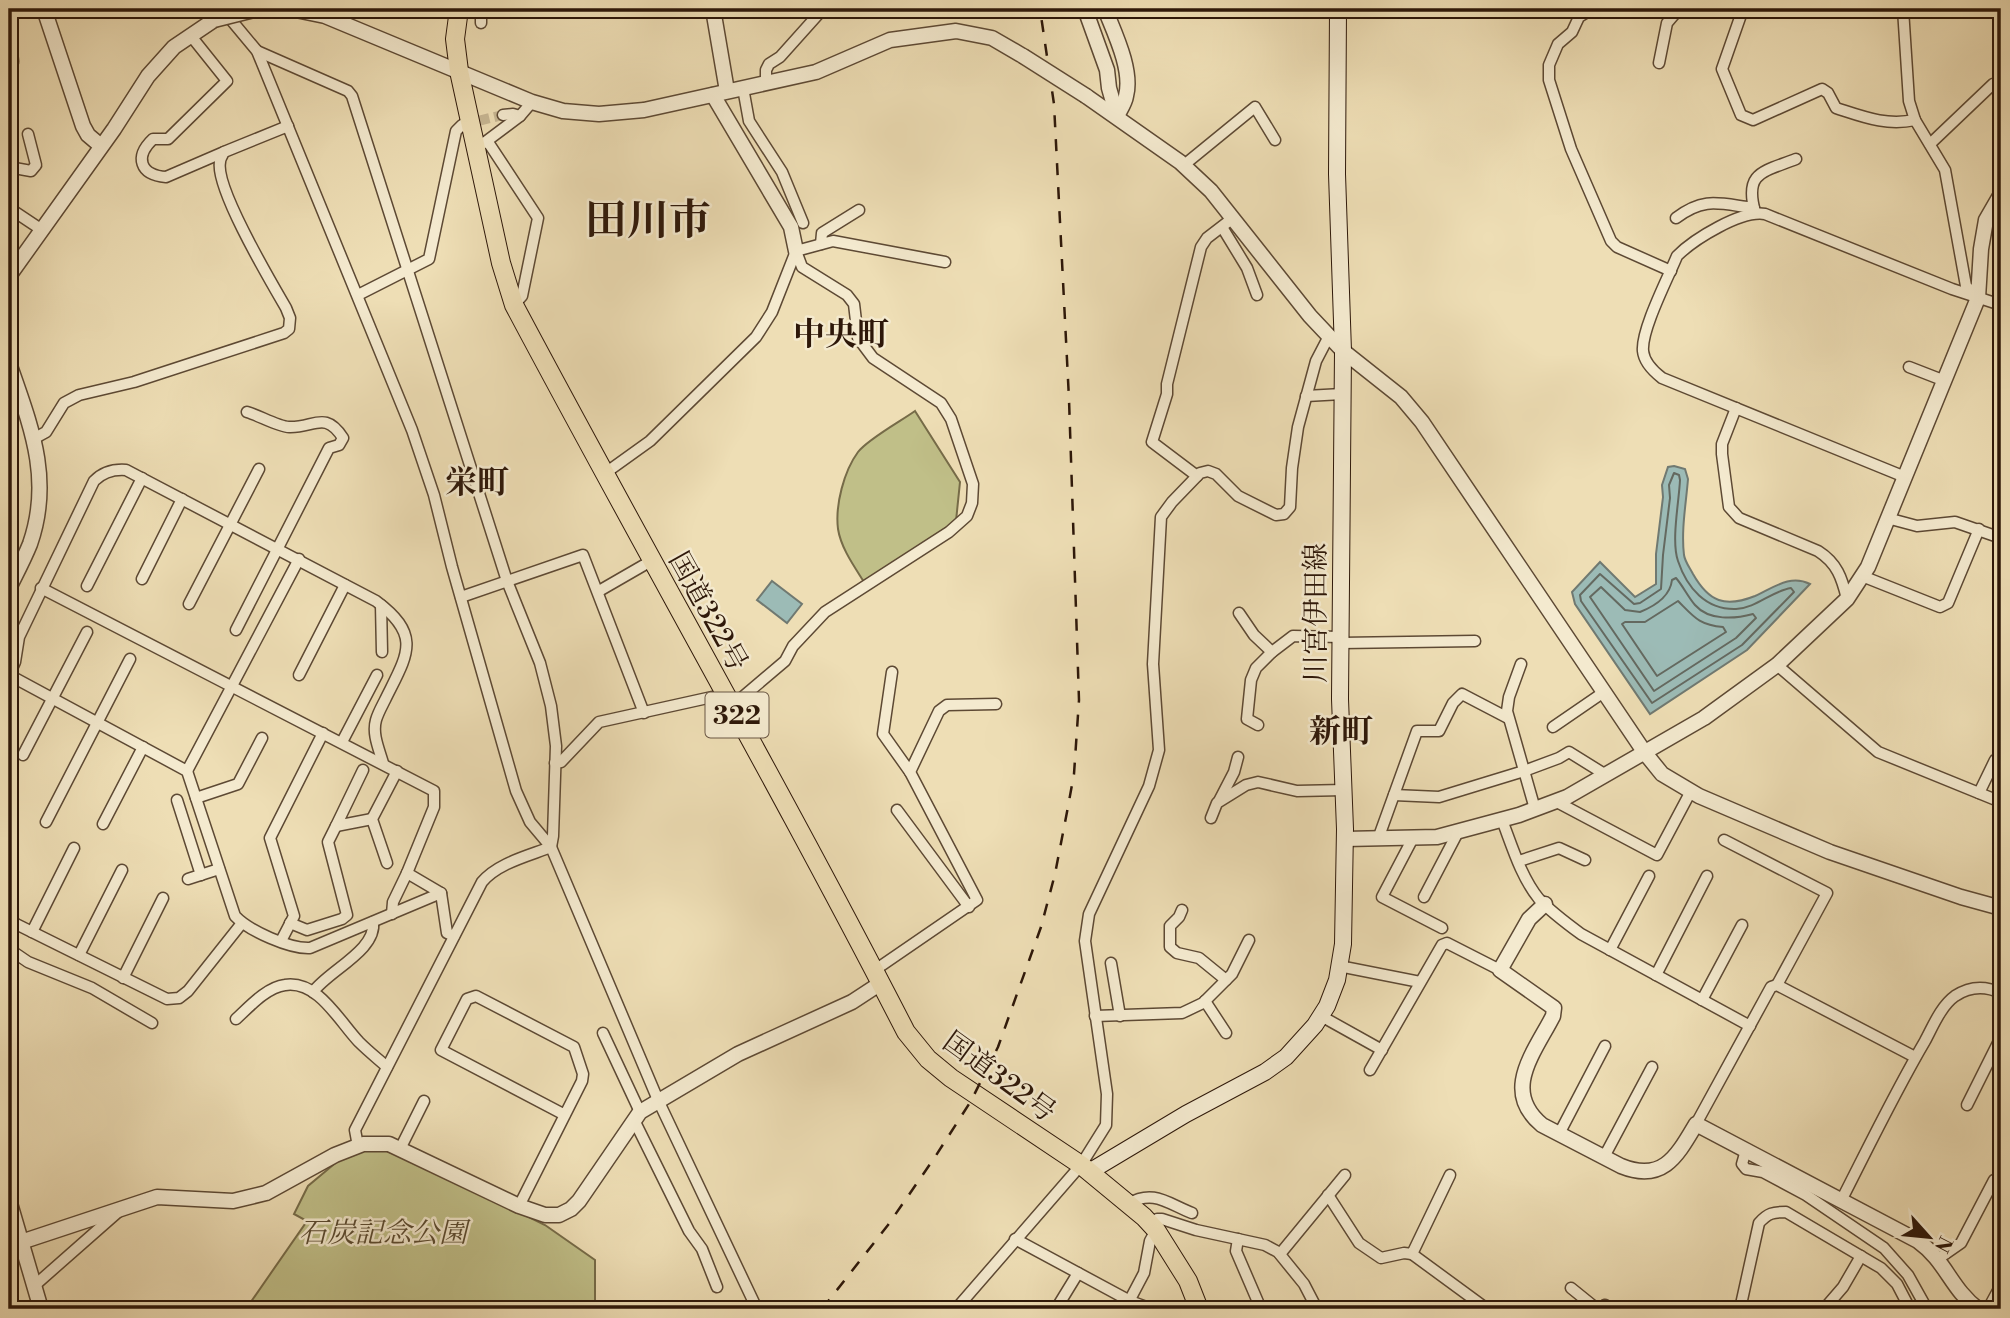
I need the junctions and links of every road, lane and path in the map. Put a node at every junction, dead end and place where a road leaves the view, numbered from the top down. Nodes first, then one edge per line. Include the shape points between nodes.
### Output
1 (44, 9) edge
2 (459, 9) edge
3 (481, 9) edge
4 (713, 9) edge
5 (823, 9) edge
6 (1085, 9) edge
7 (1105, 9) edge
8 (1338, 9) edge
9 (1592, 9) edge
10 (1679, 9) edge
11 (1743, 9) edge
12 (1903, 9) edge
13 (254, 10) edge
14 (1576, 13) edge
15 (218, 15) edge
16 (9, 21) edge
17 (481, 23) dead end
18 (191, 36) junction
19 (257, 51) junction
20 (13, 62) dead end
21 (1659, 63) dead end
22 (459, 71) junction
23 (766, 81) junction
24 (1993, 83) dead end
25 (743, 88) junction
26 (720, 93) junction
27 (532, 102) junction
28 (503, 115) tunnel mouth
29 (520, 116) junction
30 (1116, 116) junction
31 (1915, 120) junction
32 (463, 125) dead end
33 (288, 126) junction
34 (28, 134) dead end
35 (1275, 140) dead end
36 (482, 144) junction
37 (1930, 144) junction
38 (101, 146) junction
39 (224, 152) junction
40 (1796, 159) dead end
41 (1184, 165) junction
42 (9, 167) edge
43 (2001, 194) edge
44 (9, 208) edge
45 (859, 210) dead end
46 (1754, 210) junction
47 (1676, 218) dead end
48 (1227, 222) junction
49 (803, 223) dead end
50 (42, 230) junction
51 (821, 244) junction
52 (796, 251) junction
53 (945, 262) dead end
54 (408, 269) junction
55 (1671, 271) junction
56 (9, 276) edge
57 (358, 295) junction
58 (1257, 295) dead end
59 (1978, 298) junction
60 (514, 305) junction
61 (2001, 305) edge
62 (1329, 336) junction
63 (1343, 351) junction
64 (9, 363) edge
65 (1909, 367) dead end
66 (1945, 381) junction
67 (1342, 394) junction
68 (1306, 396) junction
69 (1736, 408) junction
70 (247, 412) dead end
71 (35, 438) junction
72 (259, 469) dead end
73 (604, 474) junction
74 (1197, 476) junction
75 (1905, 477) junction
76 (142, 478) junction
77 (182, 499) junction
78 (1887, 518) junction
79 (230, 524) junction
80 (1979, 529) junction
81 (2001, 538) edge
82 (278, 548) junction
83 (299, 559) junction
84 (651, 561) junction
85 (1862, 576) junction
86 (142, 579) dead end
87 (507, 581) junction
88 (345, 584) junction
89 (87, 586) dead end
90 (9, 588) edge
91 (41, 588) junction
92 (599, 591) junction
93 (461, 597) junction
94 (1847, 599) junction
95 (189, 604) dead end
96 (382, 605) junction
97 (1239, 612) dead end
98 (236, 630) dead end
99 (87, 632) dead end
100 (1341, 640) junction
101 (1475, 641) dead end
102 (382, 652) dead end
103 (1272, 652) junction
104 (130, 659) dead end
105 (1521, 664) dead end
106 (1777, 665) junction
107 (892, 672) dead end
108 (9, 675) edge
109 (299, 675) dead end
110 (377, 675) dead end
111 (231, 687) junction
112 (1604, 692) junction
113 (52, 699) junction
114 (996, 704) dead end
115 (733, 706) junction
116 (644, 713) junction
117 (1508, 718) junction
118 (97, 723) junction
119 (1258, 724) dead end
120 (1553, 727) dead end
121 (323, 733) junction
122 (262, 738) dead end
123 (342, 743) junction
124 (143, 747) junction
125 (1645, 753) junction
126 (23, 755) dead end
127 (1238, 757) dead end
128 (2001, 758) edge
129 (383, 763) junction
130 (555, 763) junction
131 (363, 770) dead end
132 (187, 771) junction
133 (397, 771) junction
134 (1524, 771) junction
135 (910, 772) junction
136 (1606, 775) junction
137 (1344, 790) junction
138 (1691, 791) junction
139 (1979, 793) junction
140 (1394, 795) junction
141 (196, 798) junction
142 (177, 800) dead end
143 (1555, 801) junction
144 (2001, 802) edge
145 (1217, 803) junction
146 (1535, 809) junction
147 (897, 810) dead end
148 (1211, 818) dead end
149 (372, 820) junction
150 (1503, 820) junction
151 (46, 822) dead end
152 (103, 824) dead end
153 (336, 826) junction
154 (1458, 832) junction
155 (1413, 838) junction
156 (1345, 839) junction
157 (1378, 839) junction
158 (1724, 840) dead end
159 (551, 847) junction
160 (74, 848) dead end
161 (1585, 860) dead end
162 (1519, 861) junction
163 (387, 863) dead end
164 (219, 869) junction
165 (122, 870) dead end
166 (407, 873) junction
167 (201, 875) junction
168 (1649, 876) dead end
169 (1707, 876) dead end
170 (188, 879) dead end
171 (440, 893) junction
172 (1424, 897) dead end
173 (163, 898) dead end
174 (1545, 904) junction
175 (969, 907) junction
176 (2001, 908) edge
177 (1182, 910) dead end
178 (392, 914) junction
179 (9, 917) edge
180 (373, 922) junction
181 (242, 923) junction
182 (290, 923) junction
183 (1742, 925) dead end
184 (1442, 928) dead end
185 (32, 932) junction
186 (454, 936) junction
187 (1249, 940) dead end
188 (281, 941) junction
189 (9, 949) edge
190 (1610, 950) junction
191 (79, 955) junction
192 (1111, 963) dead end
193 (1339, 966) junction
194 (1500, 970) junction
195 (1656, 975) junction
196 (878, 976) junction
197 (123, 978) junction
198 (1226, 980) junction
199 (1420, 982) junction
200 (1777, 985) junction
201 (313, 992) junction
202 (2001, 993) edge
203 (1702, 1000) junction
204 (1205, 1001) junction
205 (1094, 1016) junction
206 (1120, 1016) junction
207 (1321, 1016) junction
208 (236, 1018) dead end
209 (152, 1023) dead end
210 (1749, 1026) junction
211 (603, 1032) dead end
212 (1226, 1033) dead end
213 (2001, 1037) edge
214 (1605, 1046) dead end
215 (1382, 1050) junction
216 (1915, 1057) junction
217 (387, 1067) junction
218 (1651, 1068) dead end
219 (1370, 1070) dead end
220 (658, 1100) junction
221 (424, 1101) dead end
222 (1967, 1105) dead end
223 (565, 1115) junction
224 (637, 1116) junction
225 (1696, 1124) junction
226 (1559, 1134) junction
227 (358, 1146) junction
228 (400, 1149) junction
229 (1746, 1150) junction
230 (1604, 1157) junction
231 (1085, 1168) junction
232 (1345, 1175) dead end
233 (1450, 1175) dead end
234 (1994, 1180) dead end
235 (1328, 1195) junction
236 (1842, 1199) junction
237 (9, 1200) edge
238 (1128, 1204) junction
239 (519, 1206) junction
240 (122, 1208) junction
241 (1192, 1213) dead end
242 (1153, 1227) junction
243 (1015, 1239) junction
244 (1237, 1239) junction
245 (15, 1245) edge
246 (1280, 1254) junction
247 (1412, 1254) junction
248 (1861, 1256) junction
249 (1938, 1259) junction
250 (1078, 1273) junction
251 (2001, 1284) edge
252 (34, 1286) junction
253 (717, 1287) dead end
254 (1571, 1288) dead end
255 (1127, 1305) edge
256 (41, 1309) edge
257 (757, 1309) edge
258 (956, 1309) edge
259 (1056, 1309) edge
260 (1152, 1309) edge
261 (1199, 1309) edge
262 (1261, 1309) edge
263 (1317, 1309) edge
264 (1487, 1309) edge
265 (1599, 1309) edge
266 (1611, 1309) edge
267 (1740, 1309) edge
268 (1824, 1309) edge
269 (1910, 1309) edge
270 (1927, 1309) edge
271 (1978, 1309) edge
272 (1988, 1309) edge

1 - 38 street via 83,127
2 - 22 highway, 国道322号 / 322 via 455,39
3 - 17 street
4 - 26 street
5 - 23 street via 769,64
6 - 30 street via 1107,70
7 - 30 street via 1126,72 1127,95
8 - 63 main road, 川宮伊田線
9 - 14 street
10 - 21 street via 1667,23
11 - 31 street via 1722,69 1741,115 1753,120 1822,89 1836,108 1881,122
12 - 31 street via 1909,101
13 - 15 street, bridge
13 - 22 street via 291,9 325,16
14 - 55 street via 1572,32 1558,44 1549,65 1554,100 1571,149 1611,241
15 - 18 street
15 - 19 street
16 - 20 street
18 - 38 street via 174,47 148,76
18 - 39 street via 227,81 168,139 153,139 140,161 157,176 166,177
19 - 33 street
19 - 54 street via 352,96
22 - 27 street
22 - 36 highway, 国道322号 / 322
23 - 25 street
23 - 30 street, bridge via 816,72 890,40 956,31 992,38
24 - 37 street
25 - 26 street
25 - 49 street via 749,121 782,172
26 - 27 street via 644,110 599,114
26 - 52 street via 791,227
27 - 29 street
28 - 29 street
29 - 36 street
30 - 41 street
31 - 37 street
32 - 54 street via 456,131 429,259
33 - 39 street
33 - 57 street
34 - 42 street via 36,165 32,171
35 - 41 street via 1255,107
36 - 60 highway, 国道322号 / 322 via 500,263
36 - 60 street via 538,218 522,296
37 - 59 street via 1949,184 1966,286
38 - 50 street
39 - 71 street via 222,177 235,213 286,309 289,329 134,382 79,395 65,403 46,432
40 - 46 street via 1760,173 1751,186
41 - 48 street via 1211,191
43 - 59 street via 1986,220
44 - 50 street
45 - 51 street via 822,233
46 - 47 street via 1707,202 1692,205
46 - 55 street via 1686,247
46 - 59 street
48 - 58 street
48 - 62 street
48 - 74 street via 1201,247 1152,442
50 - 56 street
51 - 52 street
51 - 53 street via 833,241
52 - 73 street via 772,312 756,337 650,441
52 - 115 street via 802,267 854,304 858,338 873,358 941,403 967,461 972,503 967,516 949,532 825,612 785,661
54 - 57 street
54 - 87 street
55 - 69 street via 1645,335 1646,360 1662,378
57 - 93 street via 412,430
59 - 61 street
59 - 66 street
60 - 73 highway, 国道322号 / 322
62 - 63 street
62 - 68 street
63 - 67 main road, 川宮伊田線
63 - 112 street via 1401,397 1422,422
64 - 71 street
65 - 66 street
66 - 75 street
67 - 68 street
67 - 100 main road, 川宮伊田線
68 - 74 street via 1296,440 1290,507 1284,514 1276,515 1238,496 1216,474 1208,471
69 - 75 street
69 - 94 street via 1722,444 1730,507 1739,518 1830,558
70 - 82 street via 287,427 323,421 343,438 329,448
71 - 90 street via 40,493 30,542
72 - 79 street
73 - 84 highway, 国道322号 / 322
74 - 205 street via 1161,517 1153,664 1159,750 1149,786 1089,914 1085,941
75 - 78 street
76 - 77 street
76 - 89 street
76 - 91 street via 115,469 94,481
77 - 79 street
77 - 86 street
78 - 80 street via 1917,526 1955,522
78 - 85 street
79 - 82 street
79 - 95 street
80 - 81 street
80 - 85 street via 1948,603 1940,607
82 - 83 street
82 - 98 street
83 - 88 street
83 - 111 street
84 - 92 street
84 - 115 highway, 国道322号 / 322
85 - 94 street
87 - 92 street via 583,555
87 - 93 street
87 - 130 street via 540,663 551,706
88 - 96 street
88 - 109 street
91 - 108 street via 19,637
91 - 111 street
92 - 116 street
93 - 159 street via 516,790 530,822
94 - 106 street
96 - 102 street
96 - 129 street via 396,615 407,644 375,721
97 - 103 street
99 - 113 street
100 - 101 street
100 - 103 street via 1293,636
100 - 137 main road, 川宮伊田線
103 - 119 street via 1251,680 1247,719
104 - 118 street
105 - 117 street via 1509,697
106 - 125 street via 1704,718
106 - 139 street via 1878,752
107 - 135 street via 883,734
108 - 113 street
110 - 123 street
111 - 121 street
111 - 132 street
112 - 120 street
112 - 125 street
113 - 118 street
113 - 126 street
114 - 135 street via 947,705 939,711
115 - 116 street via 712,697
115 - 196 highway, 国道322号 / 322
116 - 130 street via 599,722
117 - 134 street
117 - 140 street via 1462,694 1439,731 1417,731
118 - 124 street
118 - 151 street
121 - 123 street
121 - 182 street via 270,838 294,916
122 - 141 street via 238,784
123 - 129 street
124 - 132 street
124 - 152 street
125 - 136 street
125 - 138 street via 1662,774
127 - 145 street
128 - 139 street via 1995,760
129 - 133 street
130 - 159 street
131 - 153 street
132 - 141 street
133 - 149 street
133 - 166 street via 434,791 434,807
134 - 136 street via 1569,752
134 - 140 street via 1439,797
134 - 146 street
135 - 175 street via 977,900
136 - 143 street
137 - 145 street via 1297,791 1258,782
137 - 156 main road, 川宮伊田線
138 - 143 street via 1657,855
138 - 176 street via 1830,852
139 - 144 street
140 - 157 street
141 - 164 street
142 - 167 street
143 - 146 street
145 - 148 street
146 - 150 street
147 - 175 street
149 - 153 street
149 - 163 street
150 - 154 street
150 - 162 street
153 - 182 street via 328,842 347,915 307,930
154 - 155 street
154 - 172 street
155 - 157 street
155 - 184 street via 1382,897
156 - 157 street
156 - 193 main road, 川宮伊田線
158 - 200 street via 1827,893
159 - 186 street via 488,875
159 - 220 street
160 - 185 street
161 - 162 street via 1559,848
162 - 174 street
164 - 167 street
164 - 181 street via 235,916
165 - 191 street
166 - 171 street
166 - 178 street
167 - 170 street
168 - 190 street
169 - 195 street
171 - 178 street
171 - 186 street via 447,933
173 - 197 street
174 - 190 street via 1581,934
174 - 194 street via 1529,919
175 - 196 street
177 - 198 street via 1170,926 1170,947 1199,958
178 - 180 street
179 - 185 street
180 - 188 street via 310,948
180 - 201 street via 374,930 364,947
181 - 188 street
181 - 197 street via 179,998 167,999
182 - 188 street
183 - 203 street
185 - 191 street
186 - 217 street
187 - 198 street
189 - 209 street via 28,962 92,988
190 - 195 street
191 - 197 street
192 - 206 street
193 - 199 street
193 - 207 main road, 川宮伊田線
194 - 199 street via 1447,943
194 - 226 street via 1554,1008 1522,1078 1521,1091 1533,1118
195 - 203 street
196 - 220 street via 852,1002 738,1054
196 - 231 highway, 国道322号 / 322 via 906,1032 928,1059
198 - 204 street
199 - 215 street
200 - 210 street via 1771,986
200 - 216 street
201 - 208 street via 285,985
201 - 217 street
202 - 216 street via 1979,987 1954,997
203 - 210 street
204 - 206 street via 1182,1013
204 - 212 street
205 - 206 street
205 - 231 street via 1107,1118
207 - 215 street
207 - 231 main road, 川宮伊田線 via 1286,1057 1265,1072
210 - 225 street
211 - 224 street
213 - 222 street
214 - 226 street
215 - 219 street
216 - 236 street
217 - 227 street via 355,1130
218 - 230 street
220 - 224 street
220 - 257 street
221 - 228 street
223 - 223 street via 583,1074 574,1047 476,996 467,999 441,1050
223 - 239 street
224 - 239 street via 570,1209 545,1215
224 - 253 street
225 - 229 street
225 - 230 street via 1679,1154 1650,1172 1633,1171
226 - 230 street
227 - 228 street via 389,1144
227 - 240 street via 255,1196 233,1201 158,1197
228 - 239 street
229 - 236 street
229 - 270 street via 1742,1164 1746,1170 1763,1172 1806,1195 1884,1248 1908,1275
231 - 238 highway, 国道322号 / 322
231 - 243 street
232 - 235 street
233 - 247 street
234 - 249 street via 1961,1243
235 - 246 street
235 - 247 street via 1359,1243 1381,1258
236 - 249 street via 1918,1241
237 - 245 street
238 - 241 street via 1150,1196
238 - 242 highway, 国道322号 / 322
240 - 245 street
240 - 252 street
242 - 244 street via 1162,1219
242 - 255 street via 1144,1273
242 - 261 highway, 国道322号 / 322 via 1188,1281
243 - 250 street
243 - 258 street
244 - 246 street via 1265,1245
244 - 262 street via 1236,1251
245 - 252 street
246 - 263 street
247 - 264 street
248 - 267 street via 1786,1212 1773,1212 1759,1223
248 - 268 street
248 - 269 street via 1896,1284
249 - 271 street via 1963,1298
250 - 255 street
250 - 259 street
251 - 272 street
252 - 256 street
254 - 265 street
255 - 260 street
265 - 266 street via 1605,1305

